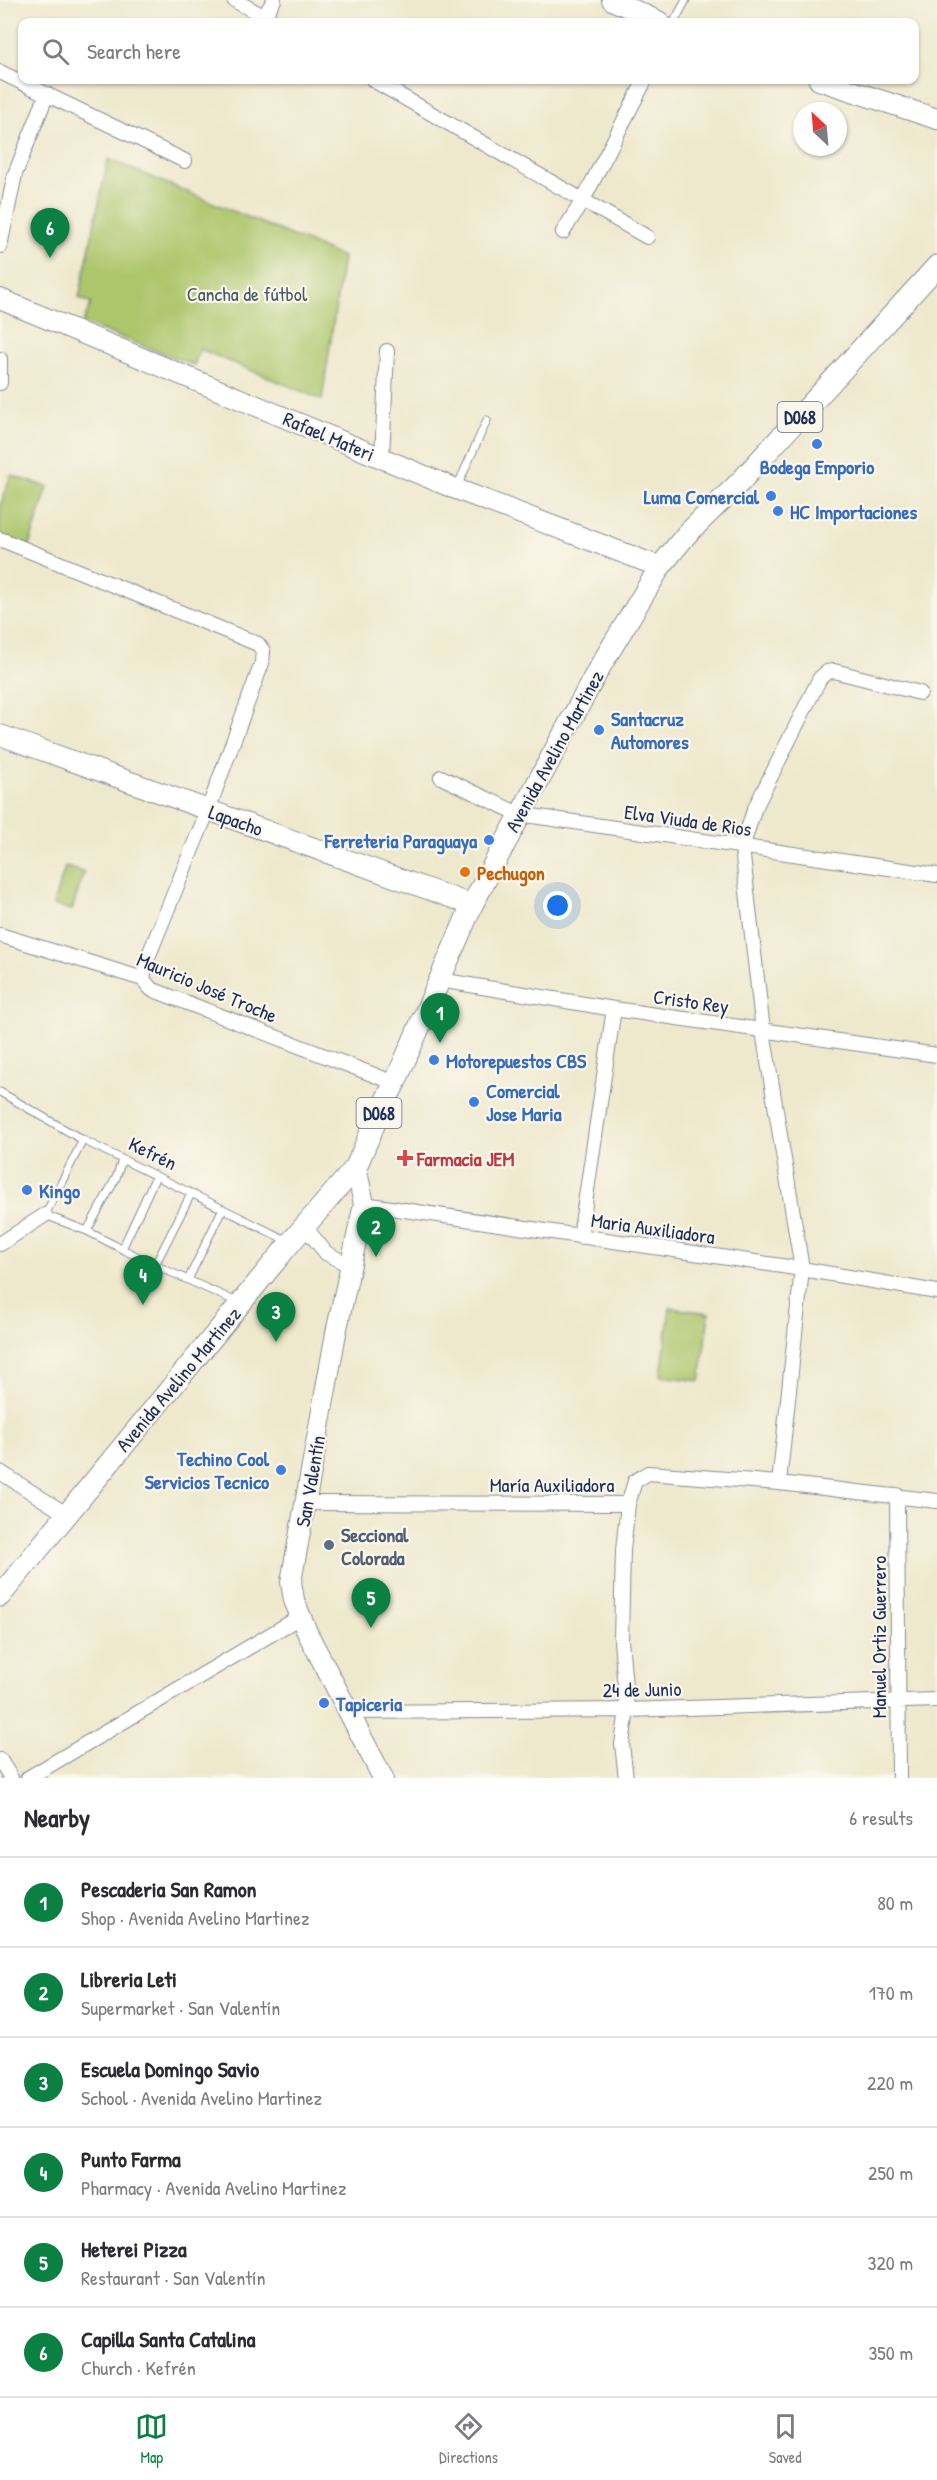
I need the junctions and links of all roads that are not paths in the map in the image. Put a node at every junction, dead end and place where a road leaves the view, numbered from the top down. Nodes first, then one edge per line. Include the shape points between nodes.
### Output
1 (234, 0) edge
2 (274, 0) edge
3 (612, 0) edge
4 (686, 0) edge
5 (263, 18) edge
6 (267, 18) edge
7 (651, 18) edge
8 (676, 18) edge
9 (0, 72) edge
10 (18, 80) edge
11 (26, 84) edge
12 (380, 84) edge
13 (643, 84) edge
14 (831, 84) edge
15 (47, 94) junction
16 (937, 119) edge
17 (185, 161) dead end
18 (583, 200) junction
19 (564, 232) dead end
20 (647, 237) dead end
21 (0, 246) edge
22 (937, 266) edge
23 (0, 299) edge
24 (387, 351) dead end
25 (0, 359) edge
26 (0, 383) edge
27 (487, 420) dead end
28 (382, 458) junction
29 (456, 489) junction
30 (0, 539) edge
31 (660, 567) junction
32 (920, 693) dead end
33 (0, 735) edge
34 (441, 777) dead end
35 (208, 810) junction
36 (519, 814) junction
37 (742, 848) junction
38 (937, 875) edge
39 (472, 905) junction
40 (0, 935) edge
41 (143, 979) junction
42 (440, 980) junction
43 (614, 1009) junction
44 (763, 1031) junction
45 (937, 1055) edge
46 (395, 1083) junction
47 (0, 1092) edge
48 (83, 1140) junction
49 (122, 1160) junction
50 (356, 1167) junction
51 (156, 1176) junction
52 (191, 1194) junction
53 (364, 1204) junction
54 (222, 1210) junction
55 (45, 1215) junction
56 (87, 1231) junction
57 (298, 1235) junction
58 (580, 1237) junction
59 (0, 1244) edge
60 (122, 1249) junction
61 (351, 1260) junction
62 (155, 1265) junction
63 (802, 1269) junction
64 (188, 1280) junction
65 (937, 1292) edge
66 (241, 1303) junction
67 (0, 1473) edge
68 (779, 1483) junction
69 (897, 1496) junction
70 (937, 1501) edge
71 (305, 1503) junction
72 (628, 1504) junction
73 (66, 1514) junction
74 (0, 1596) edge
75 (300, 1617) junction
76 (937, 1700) edge
77 (897, 1701) junction
78 (627, 1710) junction
79 (348, 1712) junction
80 (0, 1760) edge
81 (378, 1776) edge
82 (11, 1778) edge
83 (28, 1778) edge
84 (626, 1778) edge
85 (899, 1778) edge

1 - 5 street
2 - 6 street
3 - 7 main road
4 - 8 lane
9 - 10 street
11 - 15 street
12 - 18 street
13 - 18 street
14 - 16 main road
15 - 17 street
15 - 21 street via 15,174
18 - 19 street
18 - 20 street
22 - 31 main road, Avenida Avelino Martinez / D068
23 - 28 main road, Rafael Materi
24 - 28 street
25 - 26 street
27 - 29 lane
28 - 29 main road, Rafael Materi
29 - 31 main road, Rafael Materi
30 - 35 street via 258,644 263,651 262,663
31 - 36 main road, Avenida Avelino Martinez / D068
32 - 37 street via 834,671 820,678 754,810
33 - 35 main road, Lapacho
34 - 36 street, Elva Viuda de Rios
35 - 39 main road, Lapacho
35 - 41 street via 146,962
36 - 37 street, Elva Viuda de Rios
36 - 39 main road, Avenida Avelino Martinez / D068
37 - 38 street, Elva Viuda de Rios
37 - 44 street
39 - 42 main road, Avenida Avelino Martinez / D068
40 - 41 street, Mauricio José Troche
41 - 46 street, Mauricio José Troche via 151,989
42 - 43 street, Cristo Rey
42 - 46 main road, Avenida Avelino Martinez / D068
43 - 44 street, Cristo Rey
43 - 58 street
44 - 45 street, Cristo Rey
44 - 63 street
46 - 50 main road, Avenida Avelino Martinez / D068
47 - 48 lane, Kefrén
48 - 49 lane, Kefrén
48 - 55 lane
49 - 51 lane, Kefrén
49 - 56 lane
50 - 53 main road, San Valentín
50 - 57 main road, Avenida Avelino Martinez / D068
51 - 52 lane, Kefrén
51 - 60 lane
52 - 54 lane, Kefrén
52 - 62 lane
53 - 58 street, Maria Auxiliadora
53 - 61 main road, San Valentín
54 - 57 lane, Kefrén
54 - 64 lane
55 - 56 lane
55 - 59 street
56 - 60 lane
57 - 61 street via 343,1262
57 - 66 main road, Avenida Avelino Martinez / D068
58 - 63 street, Maria Auxiliadora
60 - 62 lane
61 - 71 main road, San Valentín
62 - 64 lane
63 - 65 street, Maria Auxiliadora
63 - 68 street
64 - 66 lane
66 - 73 main road, Avenida Avelino Martinez / D068
67 - 73 street
68 - 69 street, María Auxiliadora
68 - 72 street, María Auxiliadora via 648,1473 635,1481
69 - 70 street, María Auxiliadora
69 - 77 street, Manuel Ortiz Guerrero
71 - 72 street, María Auxiliadora
71 - 75 main road, San Valentín via 291,1582
72 - 78 street via 621,1640
73 - 74 main road, Avenida Avelino Martinez / D068
75 - 79 main road, San Valentín
75 - 83 street
76 - 77 street, 24 de Junio
77 - 78 street, 24 de Junio
77 - 85 street, Manuel Ortiz Guerrero
78 - 79 street, 24 de Junio
78 - 84 street via 622,1744
79 - 81 main road, San Valentín
80 - 82 street

